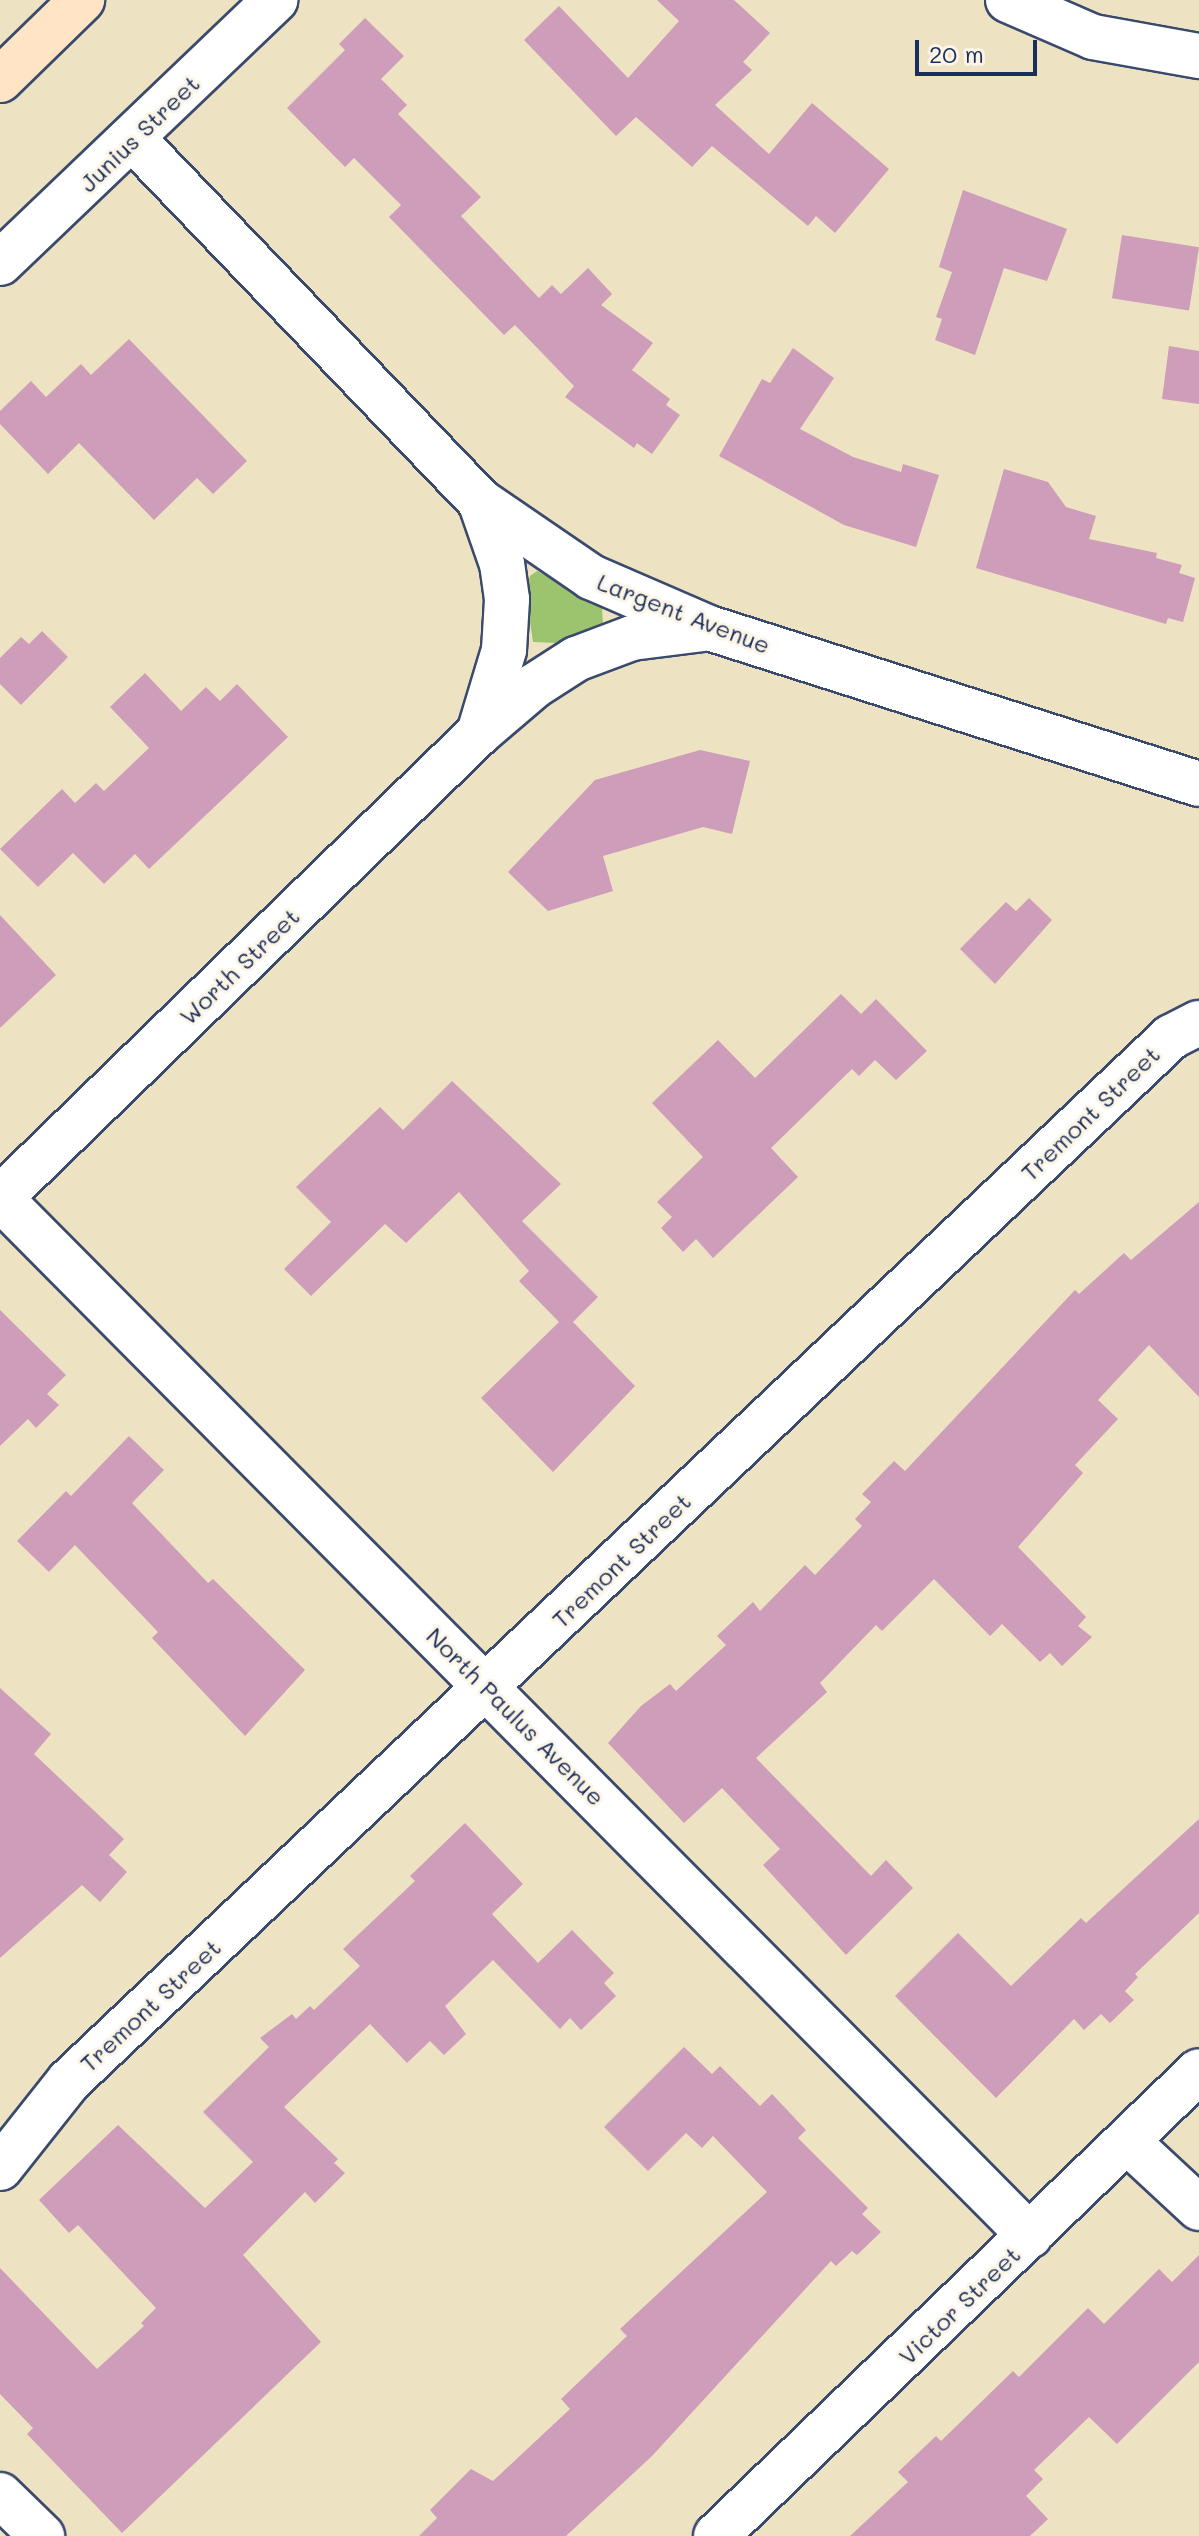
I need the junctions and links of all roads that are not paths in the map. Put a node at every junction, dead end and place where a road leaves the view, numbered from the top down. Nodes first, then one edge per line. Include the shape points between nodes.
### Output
1 (82, 0) edge
2 (275, 0) edge
3 (1008, 0) edge
4 (1199, 56) edge
5 (0, 80) edge
6 (134, 140) junction
7 (0, 263) edge
8 (480, 501) junction
9 (709, 628) junction
10 (479, 733) junction
11 (1199, 784) edge
12 (1190, 1022) edge
13 (0, 1198) edge
14 (487, 1687) junction
15 (1199, 2071) edge
16 (69, 2081) junction
17 (0, 2123) edge
18 (1128, 2142) junction
19 (0, 2168) edge
20 (1199, 2208) edge
21 (1030, 2236) junction
22 (0, 2495) edge
23 (42, 2536) edge
24 (716, 2536) edge

1 - 5 main road
2 - 6 street, Junius Street
3 - 4 street via 1093,37
6 - 7 street, Junius Street
6 - 8 street, Largent Avenue
8 - 9 street, Largent Avenue via 591,577
8 - 10 street, Worth Street via 502,564 507,599 504,650
9 - 10 street, Worth Street via 632,638 576,659
9 - 11 street, Largent Avenue
10 - 13 street, Worth Street
12 - 14 street, Tremont Street
13 - 14 street, North Paulus Avenue
14 - 16 street, Tremont Street
14 - 21 street, North Paulus Avenue
15 - 18 street, Victor Street
16 - 17 street, Tremont Street
16 - 19 street, Tremont Street
18 - 20 street
18 - 21 street, Victor Street
21 - 24 street, Victor Street
22 - 23 street

